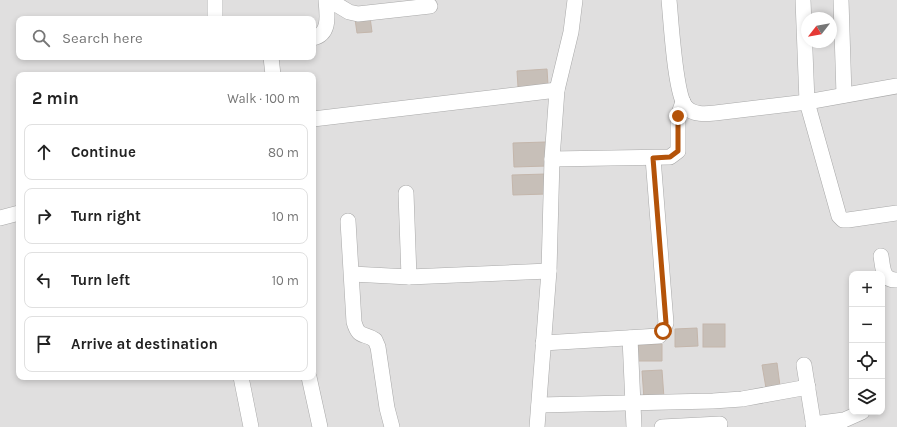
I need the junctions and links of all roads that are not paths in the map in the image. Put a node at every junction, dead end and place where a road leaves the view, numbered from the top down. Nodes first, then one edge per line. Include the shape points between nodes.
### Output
1 (215, 0) edge
2 (326, 0) edge
3 (329, 0) edge
4 (575, 0) edge
5 (669, 0) edge
6 (803, 0) edge
7 (840, 0) edge
8 (430, 6) dead end
9 (215, 16) edge
10 (316, 37) edge
11 (271, 60) edge
12 (273, 72) edge
13 (897, 86) edge
14 (557, 90) junction
15 (844, 96) junction
16 (683, 102) junction
17 (807, 102) junction
18 (316, 119) edge
19 (653, 158) junction
20 (552, 159) junction
21 (406, 193) dead end
22 (897, 213) edge
23 (16, 214) edge
24 (0, 218) edge
25 (348, 221) dead end
26 (881, 256) dead end
27 (549, 271) junction
28 (352, 274) junction
29 (408, 277) junction
30 (897, 280) edge
31 (630, 338) junction
32 (543, 343) junction
33 (804, 365) dead end
34 (242, 380) edge
35 (310, 380) edge
36 (808, 387) junction
37 (632, 404) junction
38 (538, 405) junction
39 (855, 415) edge
40 (720, 424) dead end
41 (814, 426) edge
42 (251, 427) edge
43 (320, 427) edge
44 (392, 427) edge
45 (537, 427) edge
46 (634, 427) edge
47 (662, 427) edge

1 - 9 street
2 - 10 street via 326,30
3 - 8 street via 348,12 358,14
4 - 14 street via 571,32
5 - 16 street via 672,42
6 - 17 street
7 - 15 street
11 - 12 street
13 - 15 street
14 - 18 street
14 - 20 street
15 - 17 street
16 - 17 street via 691,111 702,114
16 - 19 street via 678,116 678,151 670,157
17 - 22 street via 839,216 843,220 848,220
19 - 20 street
19 - 31 street via 666,323 659,336
20 - 27 street
21 - 29 street
23 - 24 street
25 - 28 street
26 - 30 street via 886,277
27 - 29 street
27 - 32 street
28 - 29 street
28 - 44 street via 356,331 375,340 378,347 386,408
31 - 32 street
31 - 37 street
32 - 38 street
33 - 36 street
34 - 42 street
35 - 43 street
36 - 37 street via 742,399
36 - 41 street
37 - 38 street
37 - 46 street
38 - 45 street
39 - 41 street
40 - 47 street

